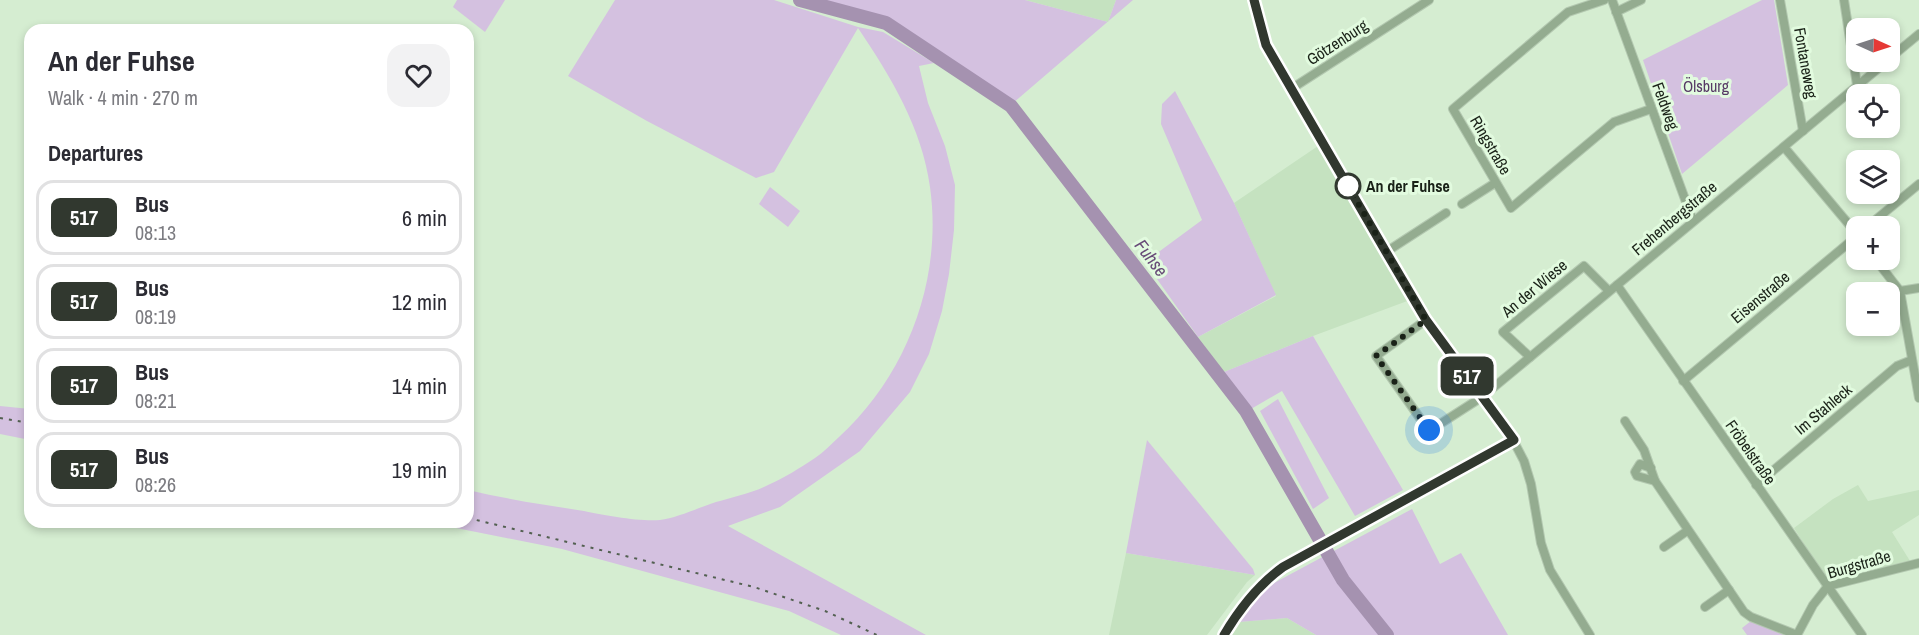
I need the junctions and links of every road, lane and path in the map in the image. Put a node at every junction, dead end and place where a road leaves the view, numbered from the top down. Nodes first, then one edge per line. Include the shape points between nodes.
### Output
1 (1254, 0) edge
2 (1429, 0) edge
3 (1604, 0) edge
4 (1612, 0) edge
5 (1641, 0) edge
6 (1780, 0) edge
7 (1844, 0) edge
8 (1616, 12) junction
9 (1919, 34) edge
10 (1900, 50) edge
11 (1873, 72) edge
12 (1857, 84) edge
13 (1858, 84) edge
14 (1291, 89) junction
15 (1846, 94) edge
16 (1651, 110) junction
17 (1803, 131) junction
18 (1784, 147) junction
19 (1495, 183) junction
20 (1919, 184) edge
21 (1462, 204) dead end
22 (1446, 213) dead end
23 (1880, 216) edge
24 (1693, 221) junction
25 (1846, 222) edge
26 (1846, 244) edge
27 (1386, 252) junction
28 (1884, 270) edge
29 (1893, 282) edge
30 (1617, 285) junction
31 (1919, 288) edge
32 (1609, 291) junction
33 (1900, 291) joint
34 (1426, 320) junction
35 (1530, 357) junction
36 (1912, 360) junction
37 (1683, 381) junction
38 (1482, 397) junction
39 (1919, 398) edge
40 (1625, 421) dead end
41 (1514, 440) junction
42 (1651, 468) junction
43 (1655, 481) junction
44 (1756, 485) junction
45 (1687, 531) junction
46 (1664, 546) dead end
47 (1919, 563) edge
48 (1828, 586) junction
49 (1729, 590) junction
50 (1705, 607) dead end
51 (1224, 635) edge
52 (1590, 635) edge
53 (1797, 635) edge
54 (1862, 635) edge

1 - 14 street via 1266,45
2 - 14 street, Götzenburg
3 - 19 street, Ringstraße via 1568,12 1453,109
4 - 8 street, Feldweg
5 - 8 street
6 - 17 street, Fontaneweg
7 - 12 street
8 - 16 street, Feldweg
9 - 10 street
11 - 13 street, Frehenbergstraße
14 - 27 street
15 - 17 street, Frehenbergstraße
16 - 19 street, Ringstraße via 1614,122 1511,208
16 - 24 street, Feldweg
17 - 18 street, Frehenbergstraße
18 - 24 street, Frehenbergstraße
18 - 25 street
19 - 21 street
20 - 23 street
22 - 27 street
24 - 30 street, Frehenbergstraße
26 - 37 street, Eisenstraße
27 - 34 street
28 - 29 street
30 - 32 street, Frehenbergstraße
30 - 37 street, Fröbelstraße
31 - 33 street
32 - 35 street, Frehenbergstraße
32 - 35 street, An der Wiese via 1584,266 1503,332
33 - 36 street
34 - 38 street
34 - 38 street, Frehenbergstraße via 1376,356 1429,430
35 - 38 street, Frehenbergstraße
36 - 39 street
36 - 44 street, Im Stahleck via 1897,366
37 - 44 street, Fröbelstraße
38 - 41 street
40 - 42 street
41 - 51 street via 1270,576
41 - 52 street via 1531,484 1550,570
42 - 43 street
42 - 43 street via 1640,464 1635,472
43 - 45 street
44 - 48 street, Fröbelstraße
45 - 46 street
45 - 49 street
47 - 48 street, Burgstraße
48 - 53 street, Burgstraße
48 - 54 street, Fröbelstraße
49 - 50 street
49 - 53 street via 1744,612

